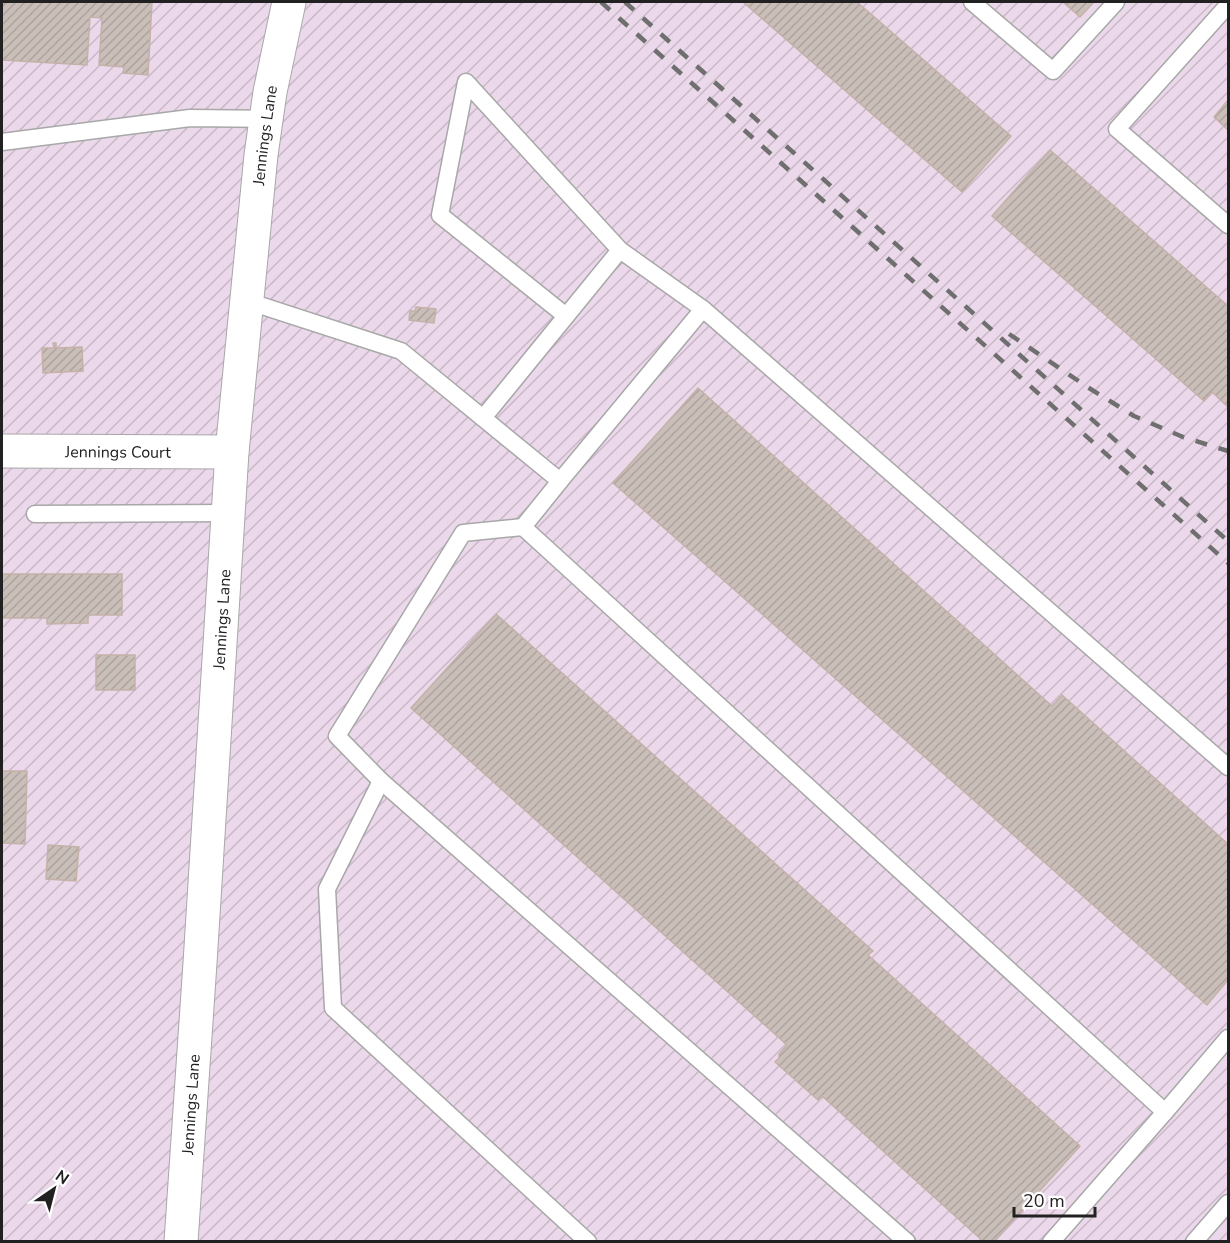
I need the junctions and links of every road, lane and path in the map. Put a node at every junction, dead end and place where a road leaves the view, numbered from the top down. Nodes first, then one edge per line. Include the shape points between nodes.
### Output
1 (289, 2) edge
2 (972, 2) edge
3 (1116, 2) edge
4 (1228, 5) edge
5 (266, 118) junction
6 (2, 142) edge
7 (1228, 225) edge
8 (620, 250) junction
9 (247, 301) junction
10 (703, 309) junction
11 (566, 316) junction
12 (483, 418) junction
13 (2, 451) edge
14 (232, 452) junction
15 (560, 481) junction
16 (229, 513) junction
17 (35, 514) dead end
18 (523, 528) junction
19 (1228, 767) edge
20 (381, 781) junction
21 (1228, 1038) edge
22 (1165, 1112) junction
23 (1228, 1203) edge
24 (181, 1242) edge
25 (588, 1242) edge
26 (907, 1242) edge
27 (1051, 1242) edge
28 (1194, 1242) edge

1 - 5 street, Jennings Lane
2 - 3 lane via 1053,71
4 - 7 lane via 1117,129
5 - 6 lane via 190,118
5 - 9 street, Jennings Lane
8 - 10 lane
8 - 11 lane
8 - 11 lane via 466,82 440,214
9 - 12 lane via 401,351
9 - 14 street, Jennings Lane
10 - 15 lane
10 - 19 lane
11 - 12 lane
12 - 15 lane
13 - 14 street, Jennings Court
14 - 16 street, Jennings Lane
15 - 18 lane
16 - 17 lane
16 - 24 street, Jennings Lane
18 - 20 lane via 463,533 337,736
18 - 22 lane
20 - 25 lane via 327,889 333,1008
20 - 26 lane
21 - 22 lane
22 - 27 lane
23 - 28 lane

